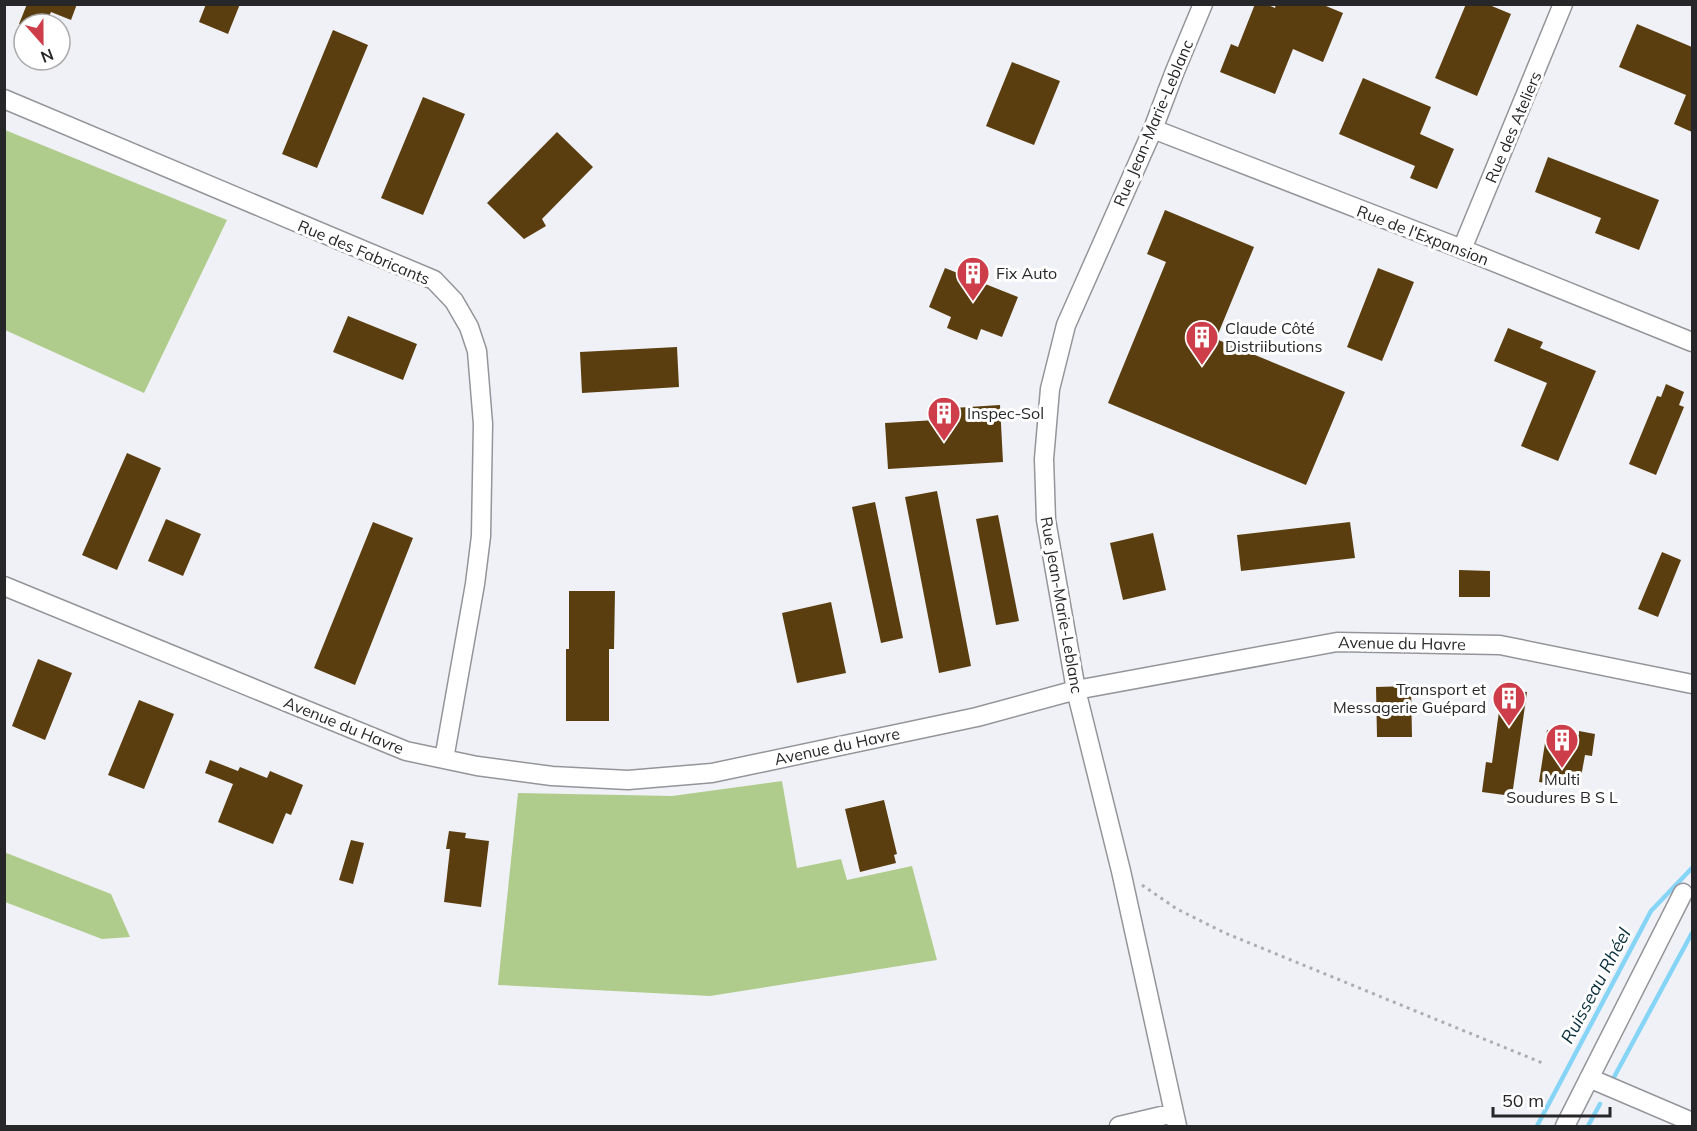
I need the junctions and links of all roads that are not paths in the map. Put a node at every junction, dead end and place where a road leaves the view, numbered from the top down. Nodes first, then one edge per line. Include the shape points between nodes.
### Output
1 (1203, 4) edge
2 (1563, 4) edge
3 (4, 99) edge
4 (1153, 129) junction
5 (1462, 249) junction
6 (1692, 342) edge
7 (4, 586) edge
8 (1692, 684) edge
9 (1076, 690) junction
10 (444, 759) junction
11 (1683, 893) dead end
12 (1588, 1078) junction
13 (1176, 1120) edge
14 (1692, 1122) edge
15 (1119, 1126) edge
16 (1565, 1126) edge

1 - 4 street, Rue Jean-Marie-Leblanc
2 - 5 street, Rue des Ateliers
3 - 10 street, Rue des Fabricants via 434,280 454,301 477,351 483,435 481,536
4 - 5 street, Rue de l'Expansion
4 - 9 street, Rue Jean-Marie-Leblanc via 1066,325 1050,389 1044,459 1046,520
5 - 6 street, Rue de l'Expansion
7 - 10 street, Avenue du Havre via 406,751
8 - 9 street, Avenue du Havre via 1500,645 1337,642
9 - 10 street, Avenue du Havre via 977,717 712,773 628,780 552,776
9 - 13 street, Rue Jean-Marie-Leblanc
11 - 12 street
12 - 14 street
12 - 16 street
13 - 15 street

